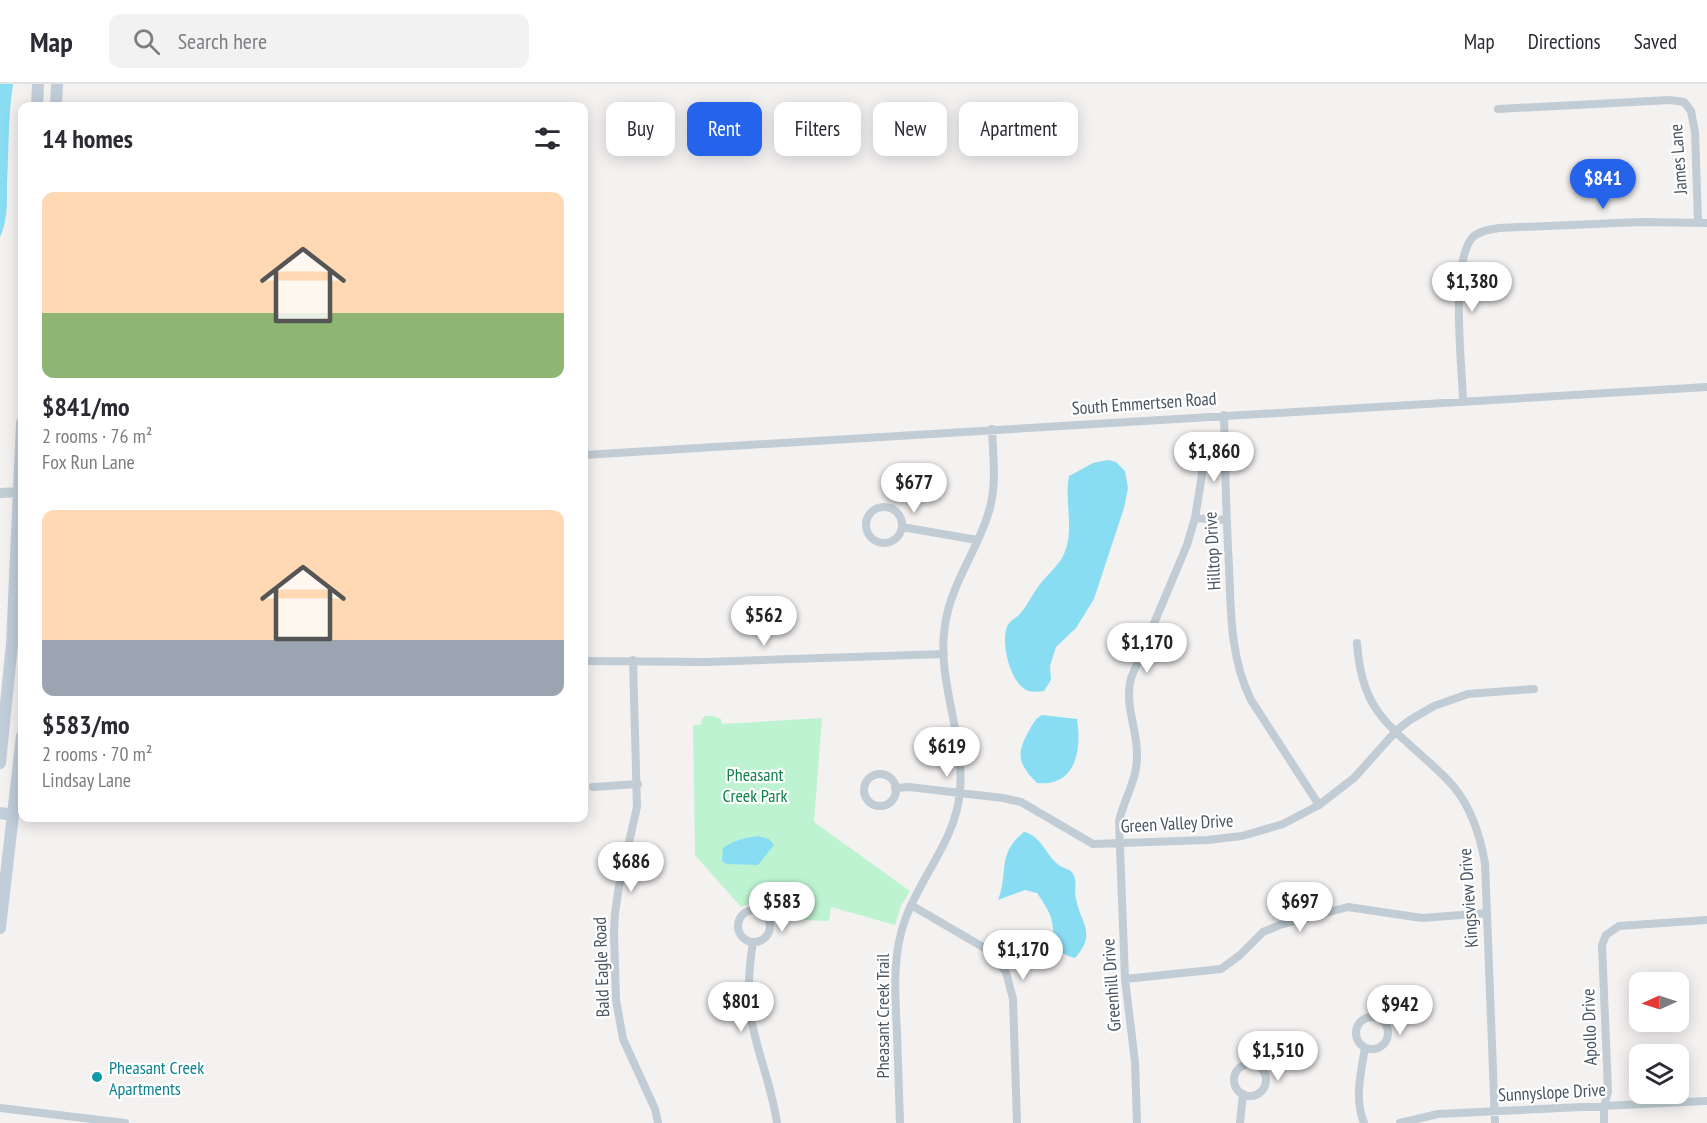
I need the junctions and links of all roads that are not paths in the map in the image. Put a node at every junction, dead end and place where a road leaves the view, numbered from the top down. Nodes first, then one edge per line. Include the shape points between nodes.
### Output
1 (38, 84) edge
2 (57, 84) edge
3 (37, 102) edge
4 (56, 102) edge
5 (1498, 109) dead end
6 (1703, 222) edge
7 (1707, 387) edge
8 (1463, 400) junction
9 (1224, 415) junction
10 (992, 429) junction
11 (1201, 447) dead end
12 (588, 455) edge
13 (0, 493) edge
14 (18, 493) edge
15 (1194, 518) junction
16 (1226, 520) junction
17 (902, 527) junction
18 (977, 540) junction
19 (18, 597) edge
20 (1357, 643) dead end
21 (944, 654) junction
22 (633, 660) junction
23 (588, 661) edge
24 (1534, 689) dead end
25 (1395, 732) junction
26 (0, 763) edge
27 (18, 771) edge
28 (638, 784) junction
29 (593, 787) dead end
30 (895, 788) dead end
31 (960, 793) junction
32 (1319, 805) junction
33 (0, 813) edge
34 (13, 815) junction
35 (1120, 844) junction
36 (911, 905) junction
37 (1487, 913) junction
38 (1707, 920) edge
39 (0, 928) edge
40 (753, 942) dead end
41 (1125, 979) junction
42 (1365, 1048) dead end
43 (1243, 1094) dead end
44 (1707, 1101) edge
45 (1604, 1107) junction
46 (0, 1108) edge
47 (1495, 1112) junction
48 (125, 1123) edge
49 (658, 1123) edge
50 (777, 1123) edge
51 (900, 1123) edge
52 (1017, 1123) edge
53 (1137, 1123) edge
54 (1240, 1123) edge
55 (1364, 1123) edge
56 (1400, 1123) edge
57 (1495, 1123) edge
58 (1604, 1123) edge

1 - 3 main road
2 - 4 main road
5 - 6 street, James Lane via 1684,102 1691,111 1695,132
6 - 8 street via 1498,228 1472,238 1462,264 1459,299
7 - 8 street, South Emmertsen Road
8 - 9 street, South Emmertsen Road
9 - 10 street, South Emmertsen Road
9 - 16 street, Hilltop Drive
10 - 12 street, South Emmertsen Road
10 - 18 street, Pheasant Creek Trail via 992,495
11 - 15 street, Greenhill Drive via 1202,475
13 - 14 street
15 - 16 street
15 - 35 street, Greenhill Drive via 1187,545 1127,695 1137,759 1119,821
16 - 32 street, Hilltop Drive via 1232,638 1238,669 1251,700
17 - 17 street via 900,516 886,507 870,513 867,525 870,536 880,542 892,541
17 - 18 street
18 - 21 street, Pheasant Creek Trail via 948,605
19 - 26 main road
20 - 25 street, Kingsview Drive via 1366,692
21 - 22 street via 706,662
21 - 31 street, Pheasant Creek Trail
22 - 23 street
22 - 28 street, Bald Eagle Road
24 - 25 street, Green Valley Drive via 1485,691 1450,699 1419,714
25 - 32 street, Green Valley Drive via 1354,778
25 - 37 street, Kingsview Drive via 1440,772 1470,811 1484,854
27 - 34 main road
28 - 29 street
28 - 49 street, Bald Eagle Road via 638,807 615,913 616,1000 623,1039
30 - 31 street, Green Valley Drive
31 - 35 street, Green Valley Drive via 1021,802 1094,844
31 - 36 street, Pheasant Creek Trail via 945,844
32 - 35 street, Green Valley Drive via 1283,824 1242,836
33 - 34 main road
34 - 39 main road
35 - 41 street, Greenhill Drive
36 - 51 street, Pheasant Creek Trail via 901,933 895,972
36 - 52 street via 988,950 1006,972 1013,999
37 - 41 street via 1422,918 1348,907 1263,932 1221,969
37 - 47 street, Kingsview Drive
38 - 45 street, Apollo Drive via 1619,926 1603,940 1608,1091
40 - 50 street via 749,992 752,1019
41 - 53 street, Greenhill Drive via 1135,1062
42 - 55 street via 1358,1105
43 - 54 street
44 - 45 street, Sunnyslope Drive
45 - 47 street, Sunnyslope Drive
45 - 58 street, Apollo Drive
46 - 48 street
47 - 56 street, Sunnyslope Drive via 1438,1114
47 - 57 street, Kingsview Drive

